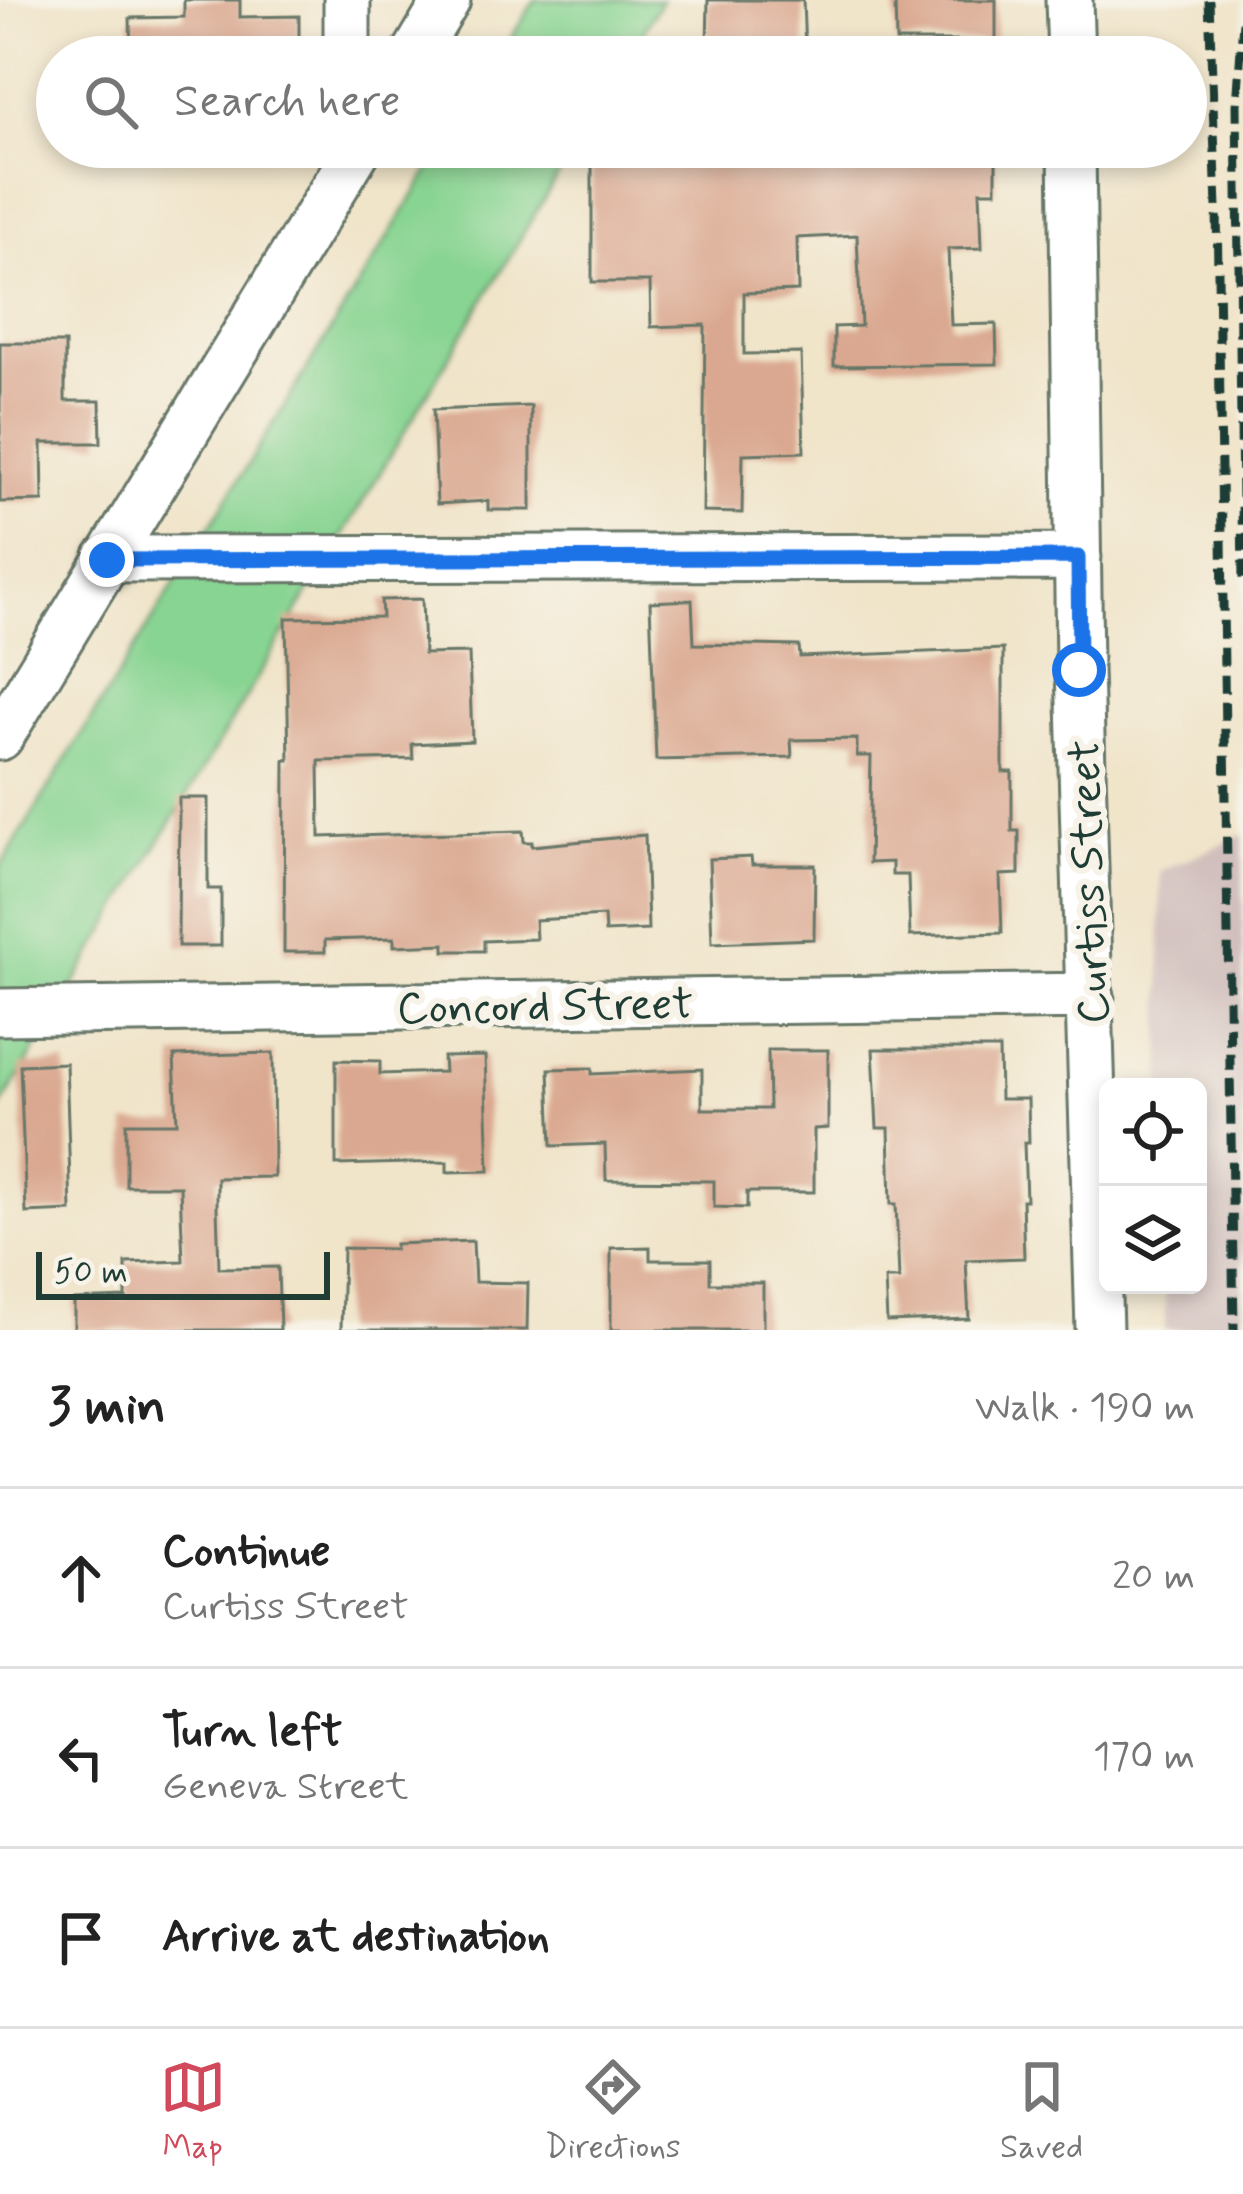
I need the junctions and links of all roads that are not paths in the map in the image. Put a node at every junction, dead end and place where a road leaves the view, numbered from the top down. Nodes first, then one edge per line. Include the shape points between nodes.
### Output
1 (347, 0) edge
2 (447, 0) edge
3 (1069, 0) edge
4 (347, 36) edge
5 (426, 36) edge
6 (1070, 36) edge
7 (343, 168) edge
8 (1072, 168) edge
9 (1078, 557) junction
10 (107, 560) junction
11 (0, 736) edge
12 (1091, 996) junction
13 (0, 1012) edge
14 (1099, 1330) edge

1 - 4 street
2 - 5 street
3 - 6 street
7 - 10 street
8 - 9 street, Curtiss Street
9 - 10 street
9 - 12 street, Curtiss Street
10 - 11 street
12 - 13 street, Concord Street
12 - 14 street, Curtiss Street

